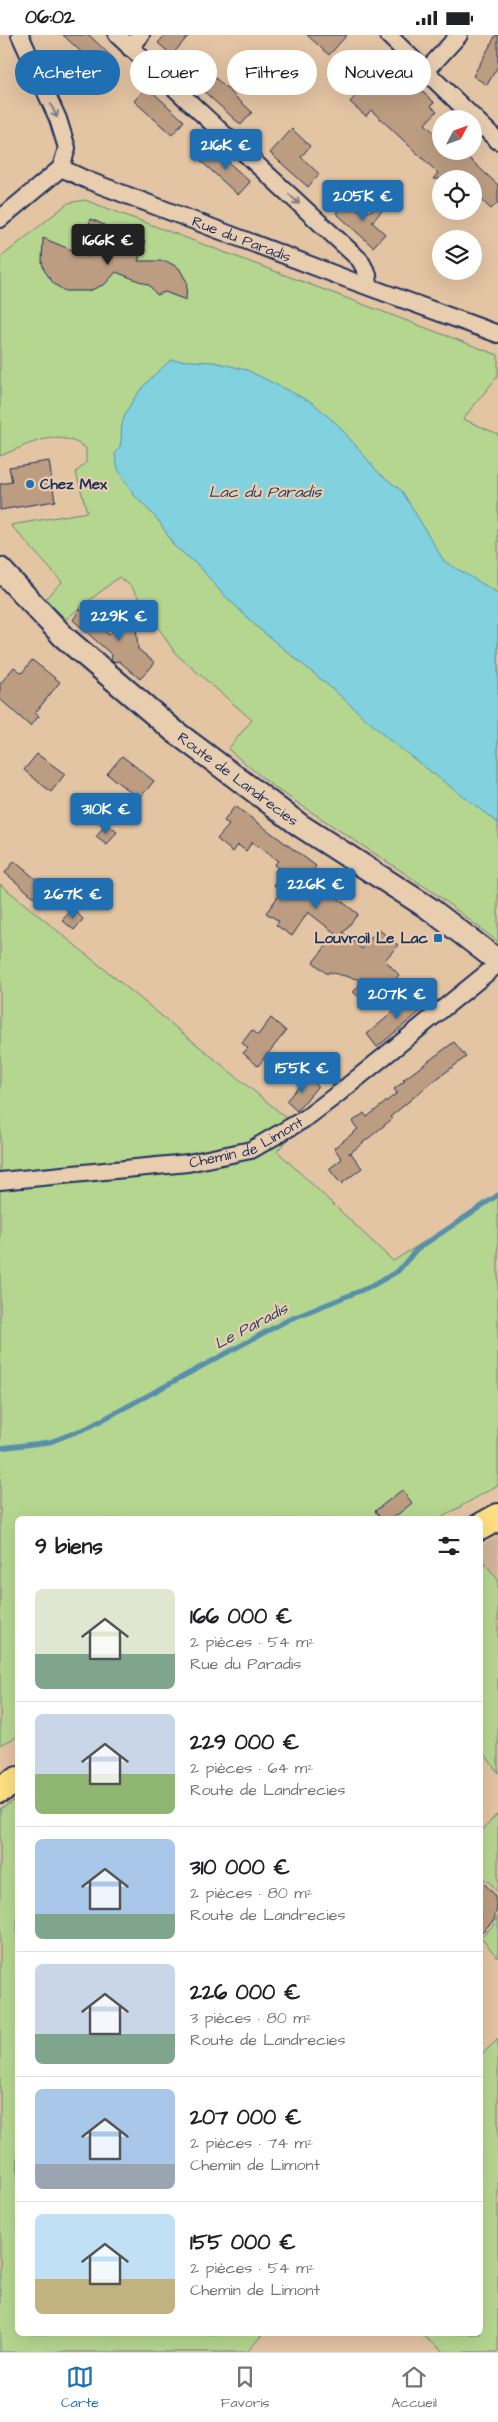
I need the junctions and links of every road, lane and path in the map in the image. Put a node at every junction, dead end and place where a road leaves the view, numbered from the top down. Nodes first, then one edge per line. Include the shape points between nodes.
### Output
1 (20, 35) edge
2 (116, 35) edge
3 (141, 35) edge
4 (388, 35) edge
5 (460, 35) edge
6 (130, 48) junction
7 (404, 50) edge
8 (431, 66) edge
9 (431, 76) edge
10 (498, 141) edge
11 (61, 168) junction
12 (0, 219) edge
13 (369, 286) junction
14 (498, 334) edge
15 (0, 569) edge
16 (498, 963) edge
17 (0, 1181) edge
18 (498, 1517) edge
19 (483, 1525) edge
20 (15, 1782) edge
21 (0, 1789) edge

1 -> 11 street via 58,119 67,148
2 - 6 street
3 - 6 street
4 - 7 street
5 - 8 street
6 -> 13 street via 360,260 368,275
9 - 10 street
11 - 12 street
11 - 13 street, Rue du Paradis
13 - 14 street, Rue du Paradis
15 - 16 main road, Route de Landrecies via 64,637 174,731 294,821 430,909
16 - 17 street, Chemin de Limont via 339,1093 251,1150 188,1163
18 - 19 main road
20 - 21 main road

